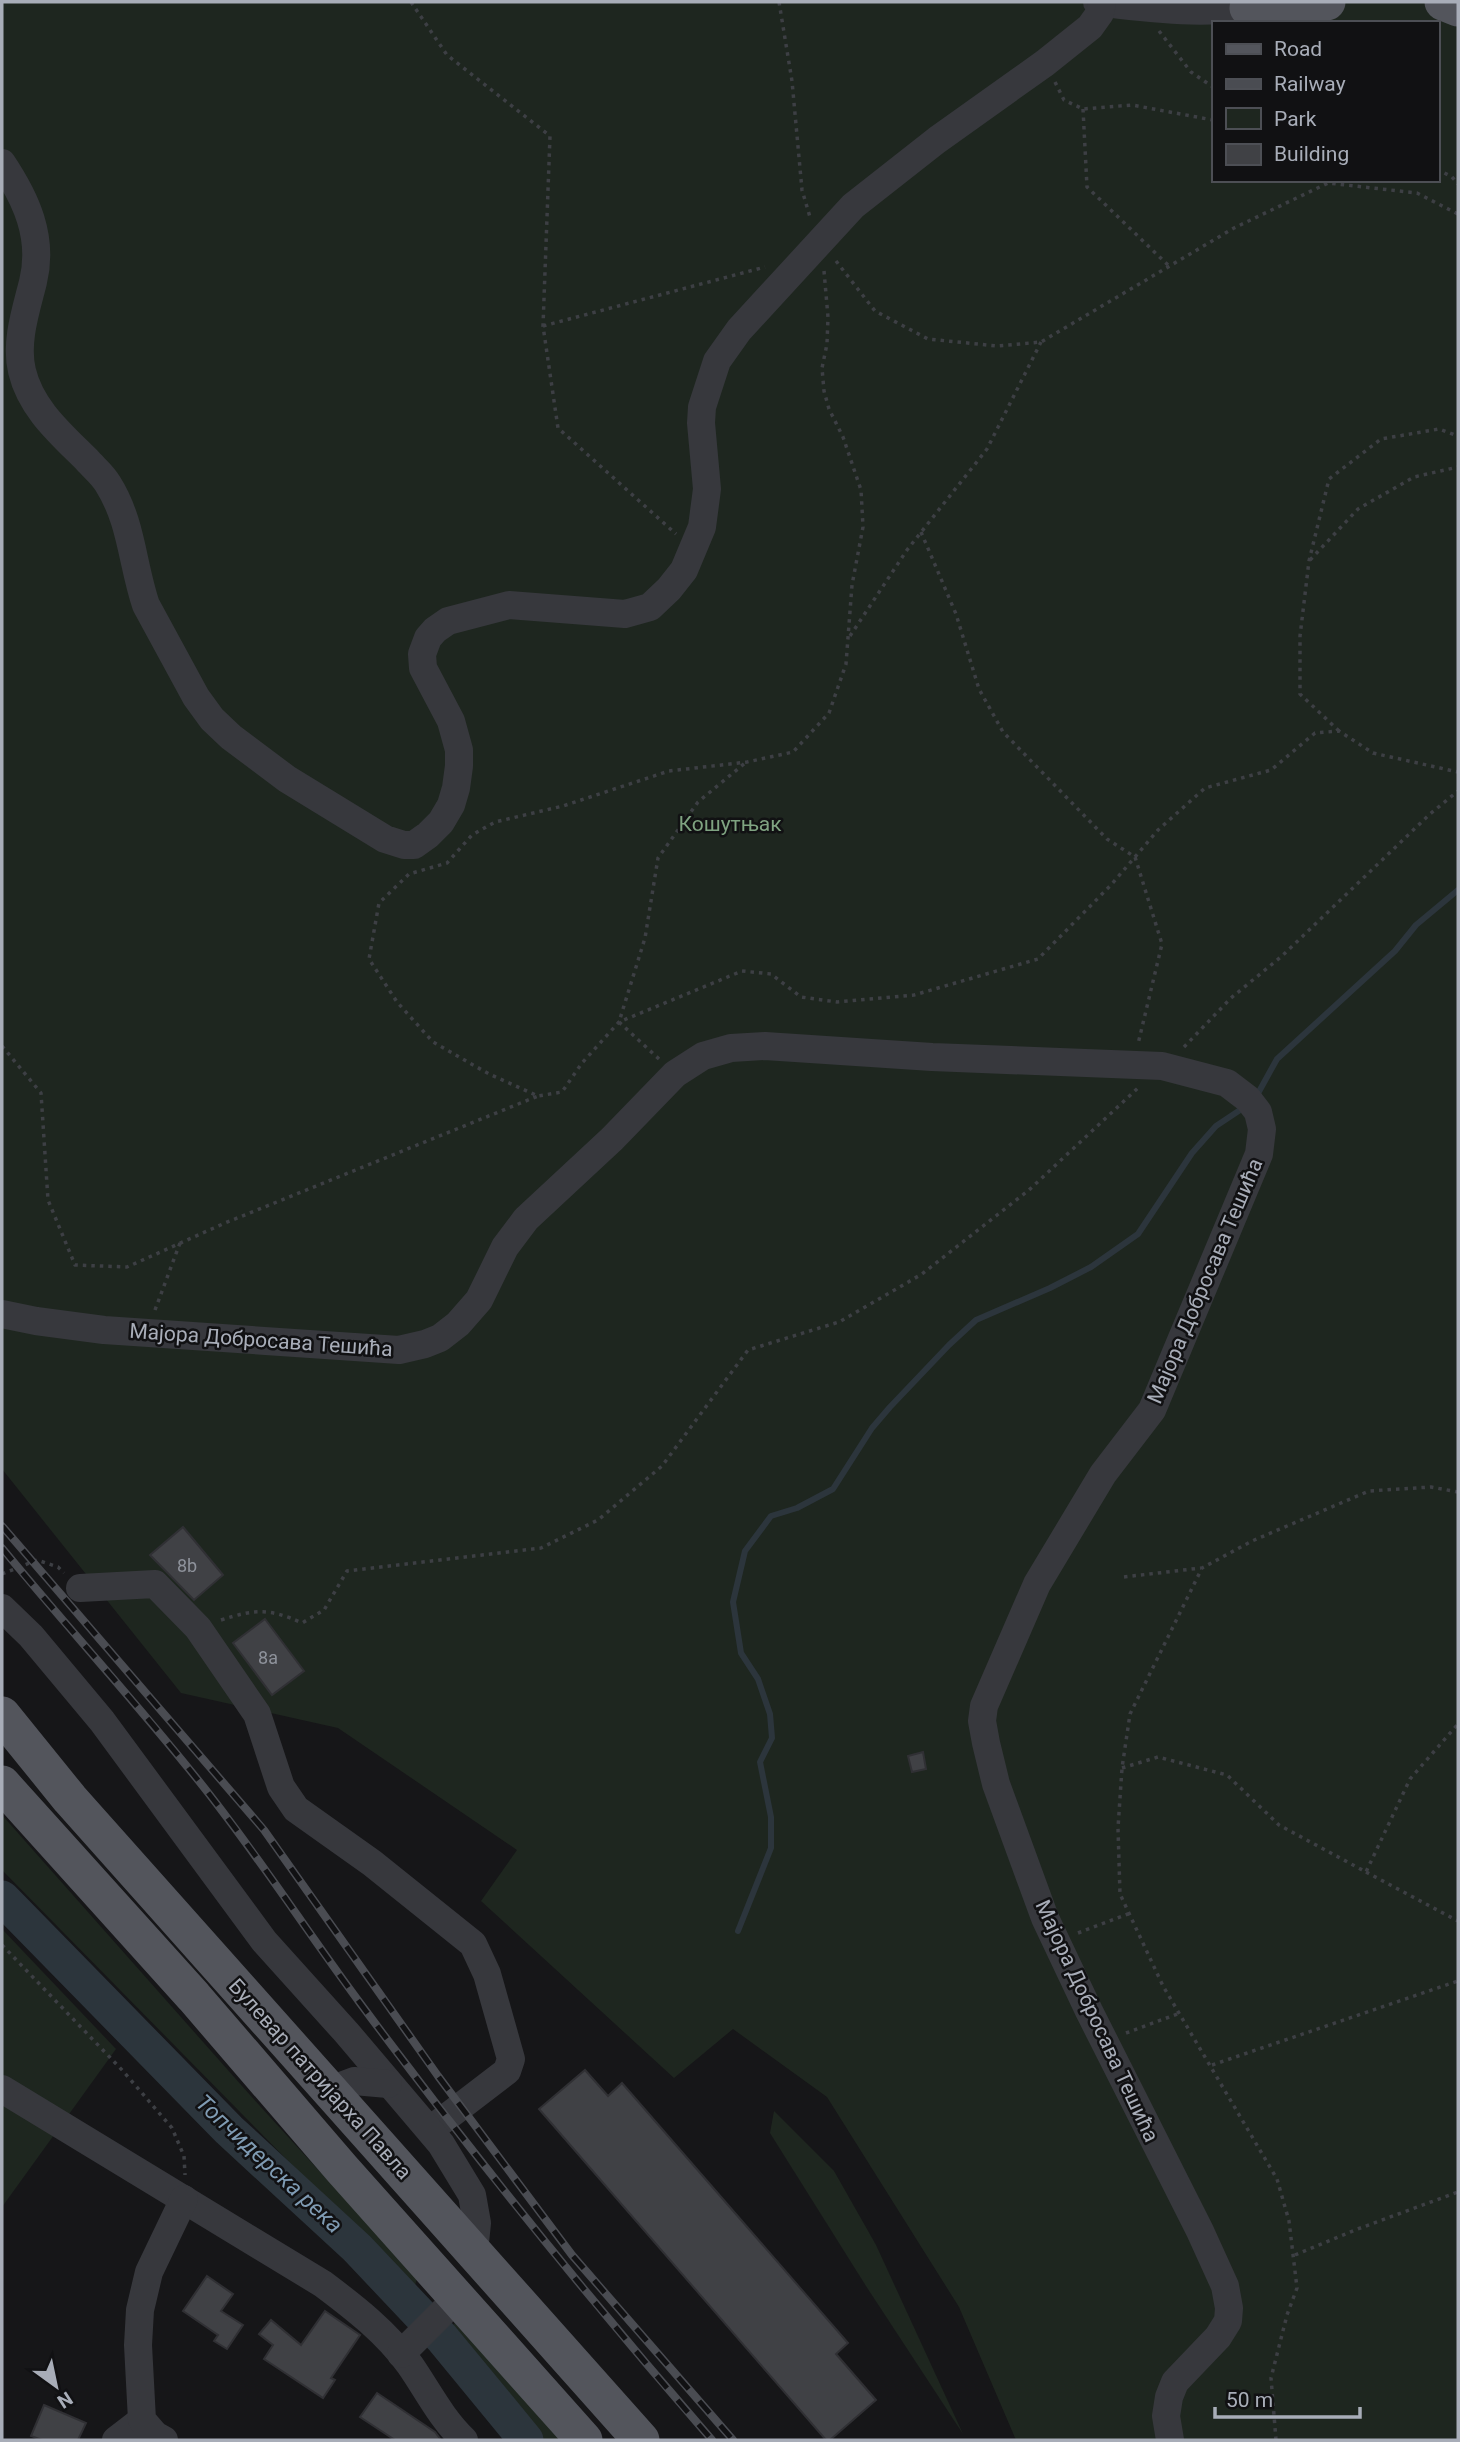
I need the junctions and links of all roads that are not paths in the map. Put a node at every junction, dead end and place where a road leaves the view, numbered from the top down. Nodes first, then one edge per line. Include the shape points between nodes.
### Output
1 (1097, 2) edge
2 (1102, 2) edge
3 (1327, 2) edge
4 (1443, 2) edge
5 (1236, 5) edge
6 (1458, 8) edge
7 (2, 163) edge
8 (2, 1314) edge
9 (80, 1588) road end
10 (2, 1608) edge
11 (2, 1715) edge
12 (2, 1784) edge
13 (388, 2084) junction
14 (2, 2089) edge
15 (330, 2090) junction
16 (430, 2130) junction
17 (184, 2199) junction
18 (474, 2252) junction
19 (454, 2301) junction
20 (407, 2348) junction
21 (142, 2420) junction
22 (116, 2440) edge
23 (164, 2440) edge
24 (464, 2440) edge
25 (584, 2440) edge
26 (641, 2440) edge
27 (1170, 2440) edge

1 - 2 street
2 - 5 street via 1140,7
2 - 7 street via 1092,25 853,206 739,330 717,361 701,415 706,489 702,527 684,570 669,589 649,607 625,614 509,605 448,621 435,630 424,644 423,668 455,733 459,766 446,813 414,845 385,839 268,766 212,719 196,697 146,605 133,543 117,498 106,480 50,423 27,386 19,352 37,257 30,212
3 - 5 main road
4 - 6 main road
8 - 27 street, Мајора Добросава Тешића via 146,1332 399,1350 425,1344 458,1324 479,1300 505,1247 526,1219 675,1074 703,1056 731,1048 1162,1066 1227,1083 1253,1106 1262,1129 1259,1154 1152,1409 1103,1474 1037,1584 984,1706 982,1721 996,1784 1056,1942 1225,2286 1228,2320 1175,2382 1169,2397
9 - 16 street via 155,1584 198,1628 257,1714 281,1787 296,1809 473,1944 511,2059 507,2071
10 - 13 street via 103,1721 264,1941
11 - 15 main road, Булевар патријарха Павла via 70,1799
12 - 19 main road, Булевар патријарха Павла via 194,1997
13 - 15 street via 354,2081
13 - 16 street
14 - 17 street
15 - 18 main road, Булевар патријарха Павла
16 - 18 street via 472,2195 477,2223
17 - 20 street via 323,2284
17 - 21 street via 144,2287 138,2345
18 - 26 main road, Булевар патријарха Павла
19 - 20 street
19 - 25 main road, Булевар патријарха Павла
20 - 24 street via 444,2419
21 - 22 street
21 - 23 street

